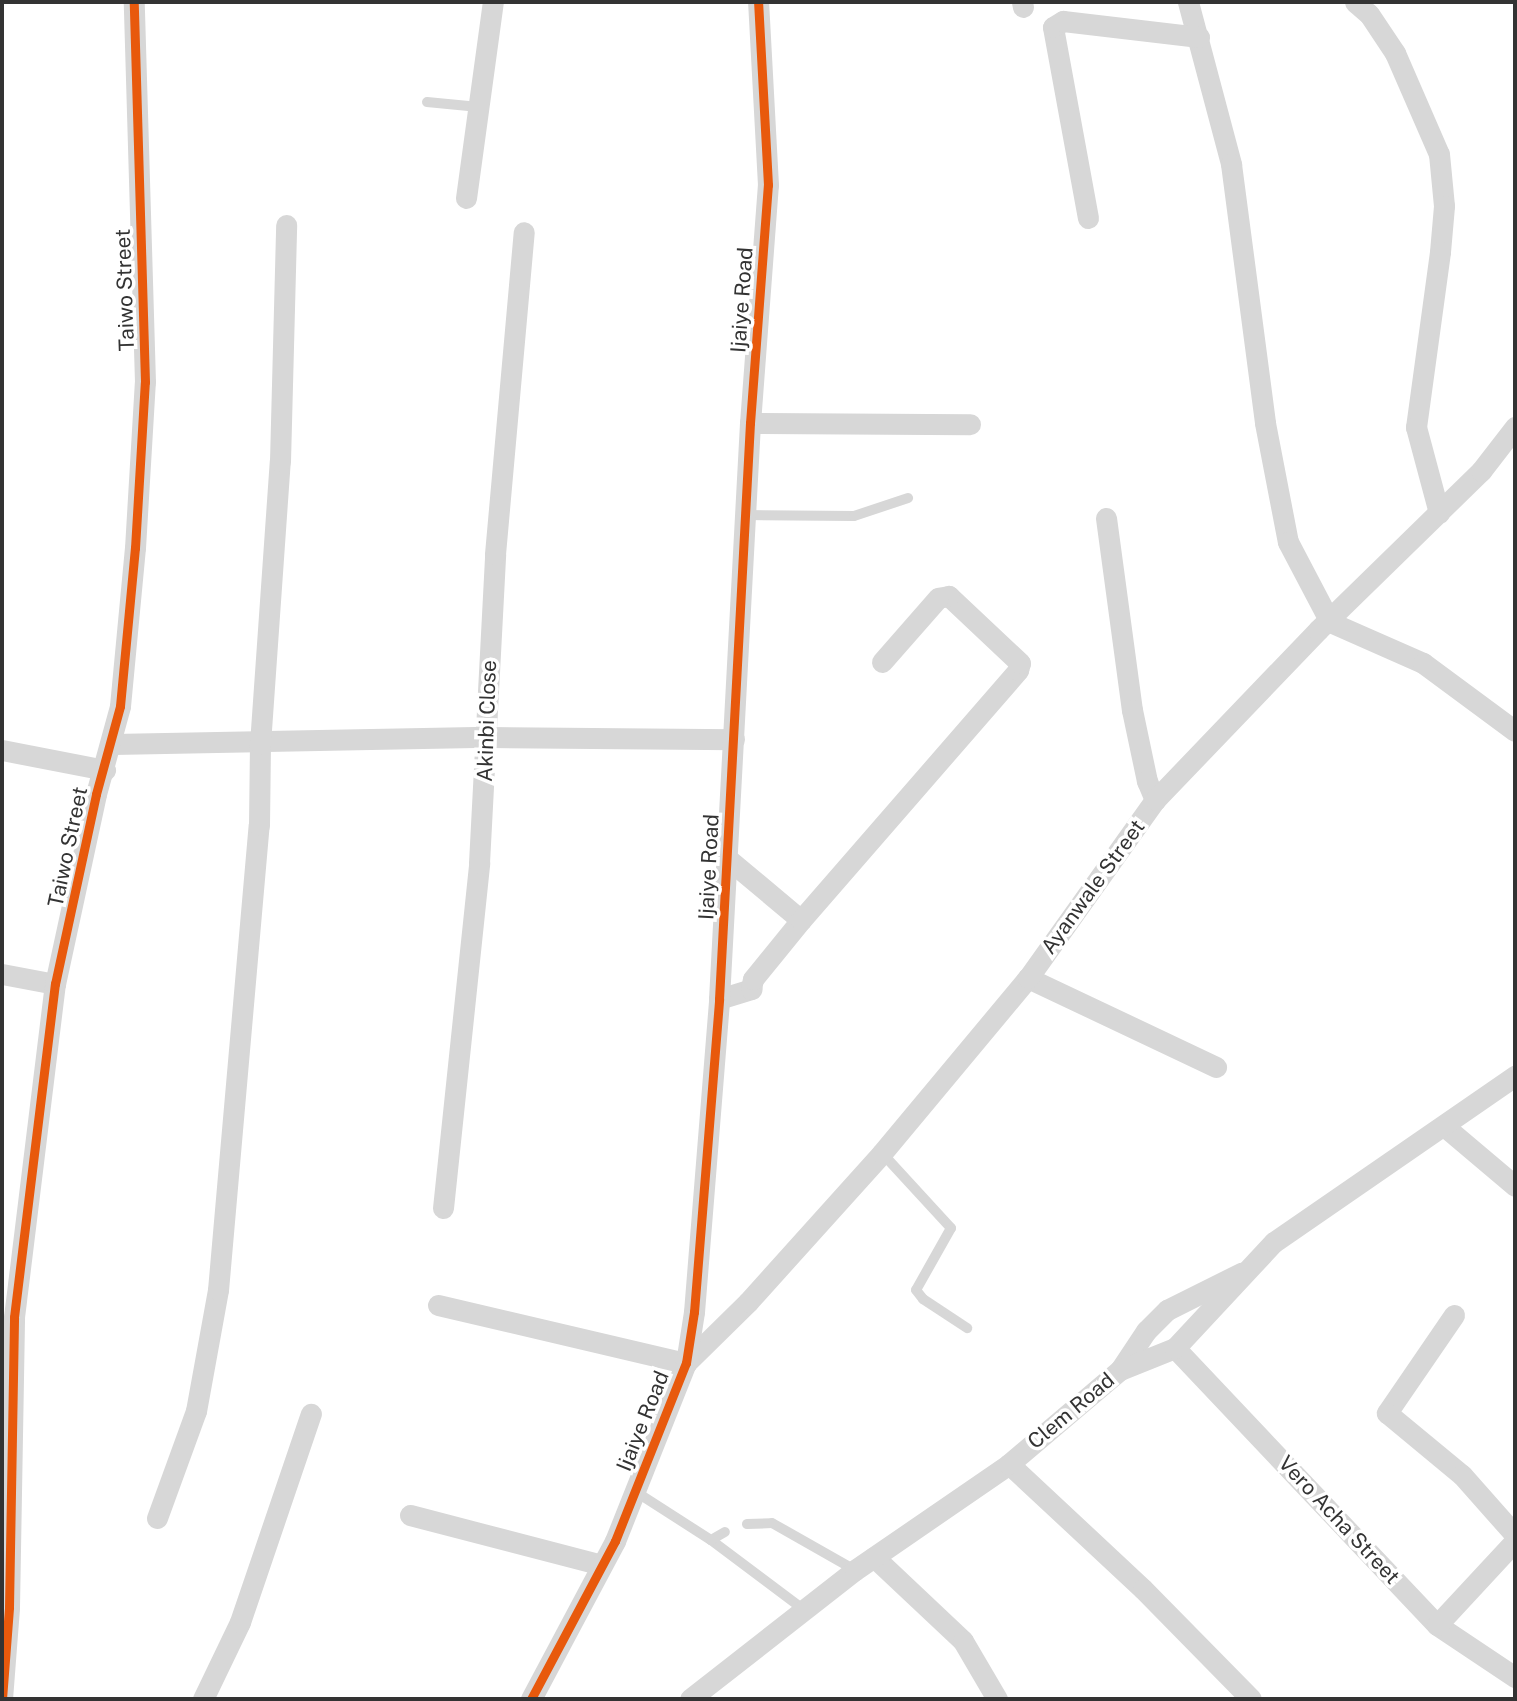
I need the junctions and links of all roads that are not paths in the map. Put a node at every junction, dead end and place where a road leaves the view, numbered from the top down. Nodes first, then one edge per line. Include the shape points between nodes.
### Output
1 (134, 2) edge
2 (493, 2) edge
3 (758, 2) edge
4 (1188, 2) edge
5 (1355, 2) edge
6 (1199, 37) junction
7 (427, 102) dead end
8 (478, 107) junction
9 (466, 198) dead end
10 (1088, 218) dead end
11 (286, 225) dead end
12 (524, 232) dead end
13 (750, 423) junction
14 (970, 424) dead end
15 (1515, 427) edge
16 (908, 498) dead end
17 (1439, 513) junction
18 (747, 515) junction
19 (1106, 518) dead end
20 (1330, 622) junction
21 (882, 662) dead end
22 (1515, 732) edge
23 (488, 737) junction
24 (734, 739) junction
25 (113, 744) junction
26 (260, 744) junction
27 (2, 750) edge
28 (105, 770) junction
29 (1156, 800) junction
30 (728, 859) junction
31 (801, 920) junction
32 (2, 974) edge
33 (1028, 978) junction
34 (55, 984) junction
35 (719, 999) junction
36 (1216, 1067) dead end
37 (1515, 1076) edge
38 (1444, 1126) junction
39 (882, 1153) junction
40 (1515, 1186) edge
41 (443, 1208) dead end
42 (1250, 1270) junction
43 (438, 1305) dead end
44 (1454, 1315) dead end
45 (967, 1328) dead end
46 (1175, 1348) junction
47 (685, 1363) junction
48 (1120, 1370) junction
49 (311, 1414) dead end
50 (1009, 1464) junction
51 (633, 1490) junction
52 (410, 1515) dead end
53 (158, 1518) dead end
54 (747, 1524) dead end
55 (725, 1531) dead end
56 (1515, 1535) edge
57 (711, 1540) junction
58 (1515, 1541) edge
59 (874, 1557) junction
60 (602, 1565) junction
61 (855, 1570) junction
62 (803, 1609) junction
63 (1437, 1625) junction
64 (1515, 1678) edge
65 (2, 1699) edge
66 (203, 1699) edge
67 (531, 1699) edge
68 (690, 1699) edge
69 (997, 1699) edge
70 (1251, 1699) edge

1 - 25 street, Taiwo Street via 145,382 135,548
2 - 8 street
3 - 13 street, Ijaiye Road via 768,185
4 - 6 street
5 - 17 street via 1369,14 1395,53 1439,154 1444,206 1416,427
6 - 10 street via 1063,22 1053,27
6 - 20 street via 1231,164 1282,520 1314,598
7 - 8 lane
8 - 9 street
11 - 26 street via 280,461
12 - 23 street, Akinbi Close via 495,554
13 - 14 street
13 - 18 street, Ijaiye Road
15 - 17 street, Ayanwale Street via 1481,471
16 - 18 lane via 854,516
17 - 20 street, Ayanwale Street
18 - 24 street, Ijaiye Road
19 - 29 street via 1132,710 1147,781
20 - 22 street via 1423,663
20 - 29 street, Ayanwale Street
21 - 31 street via 938,598 948,596 1020,663
23 - 24 street
23 - 26 street
23 - 41 street, Akinbi Close
24 - 30 street, Ijaiye Road
25 - 26 street
25 - 28 street, Taiwo Street
26 - 53 street via 259,825 218,1290 196,1411
27 - 28 street
28 - 34 street, Taiwo Street
29 - 33 street, Ayanwale Street
30 - 31 street
30 - 35 street, Ijaiye Road
31 - 35 street via 753,979 751,989
32 - 34 street
33 - 36 street
33 - 39 street, Ayanwale Street
34 - 65 street, Taiwo Street via 14,1317 9,1607
35 - 47 street, Ijaiye Road via 694,1312
37 - 38 street, Clem Road
38 - 40 street
38 - 42 street, Clem Road via 1275,1242
39 - 45 lane via 951,1228 916,1290 922,1299
39 - 47 street, Ayanwale Street via 748,1303
42 - 46 street, Clem Road
42 - 48 street via 1167,1310 1146,1331
43 - 47 street
44 - 56 street via 1387,1413 1462,1475
46 - 48 street, Clem Road
46 - 63 street, Vero Acha Street
47 - 51 street, Ijaiye Road
48 - 50 street, Clem Road
49 - 66 street via 240,1622
50 - 59 street, Clem Road
50 - 70 street via 1143,1588
51 - 57 lane
51 - 60 street, Ijaiye Road
52 - 60 street
54 - 61 lane via 772,1523
55 - 57 lane
57 - 62 lane
58 - 63 street
59 - 61 street, Clem Road
59 - 69 street via 963,1641
60 - 67 street, Ijaiye Road
61 - 62 street, Clem Road
62 - 68 street, Clem Road
63 - 64 street, Vero Acha Street

